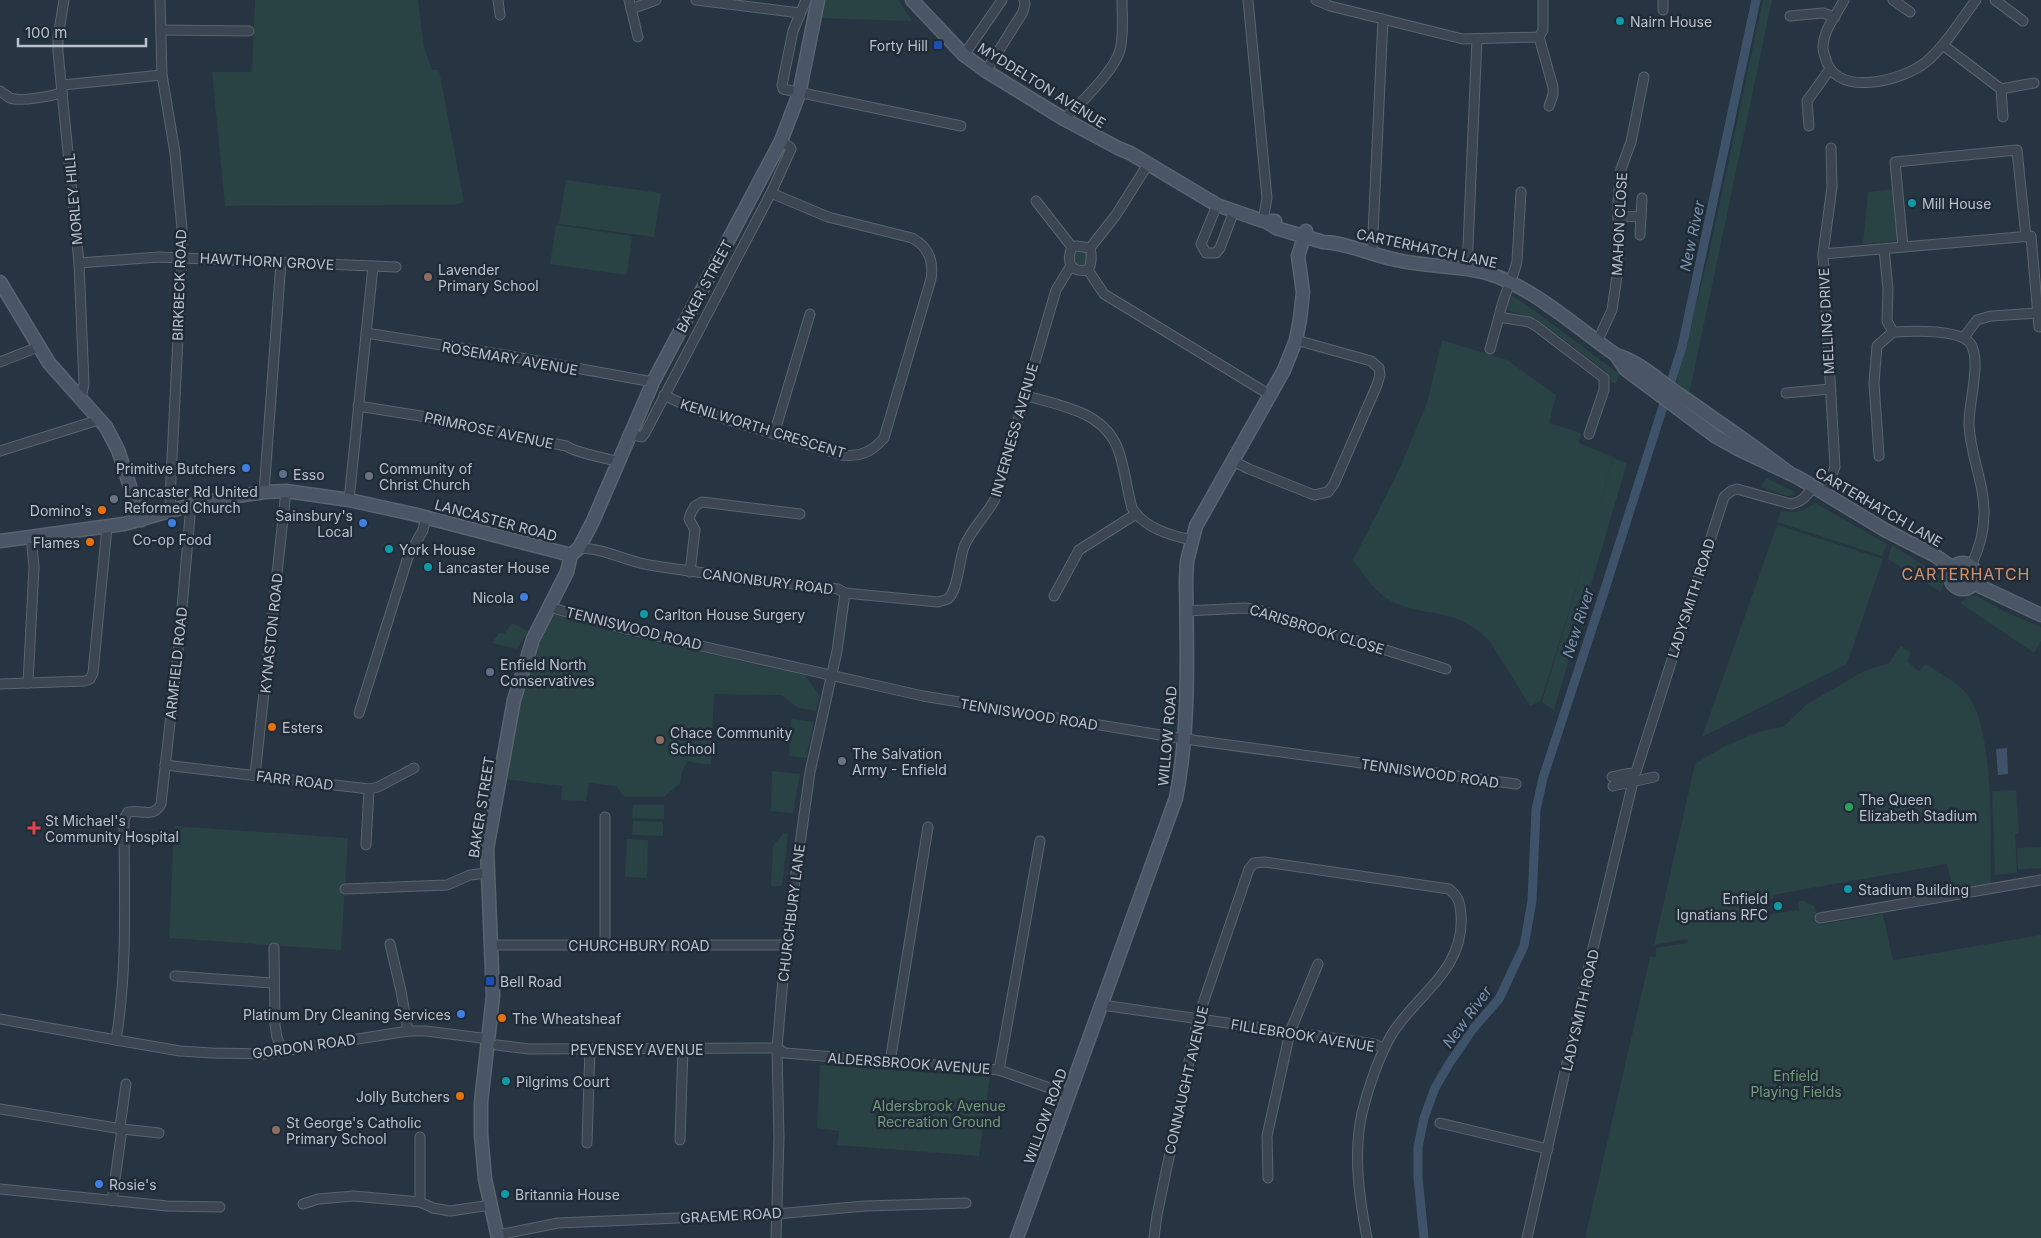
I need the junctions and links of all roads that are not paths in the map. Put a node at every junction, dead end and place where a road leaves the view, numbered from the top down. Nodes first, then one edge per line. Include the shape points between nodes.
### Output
1 (64, 0) edge
2 (160, 0) edge
3 (498, 0) edge
4 (656, 0) edge
5 (696, 0) edge
6 (806, 0) edge
7 (818, 0) edge
8 (912, 0) edge
9 (1002, 0) edge
10 (1024, 0) edge
11 (1122, 0) edge
12 (1248, 0) edge
13 (1316, 0) edge
14 (1543, 0) edge
15 (1663, 0) edge
16 (1844, 0) edge
17 (1893, 0) edge
18 (1976, 0) edge
19 (1995, 0) edge
20 (630, 5) edge
21 (1664, 10) dead end
22 (1910, 12) dead end
23 (800, 13) junction
24 (500, 15) dead end
25 (1790, 16) dead end
26 (1834, 17) junction
27 (1382, 19) junction
28 (2023, 21) dead end
29 (161, 30) junction
30 (248, 31) dead end
31 (1541, 34) junction
32 (638, 37) dead end
33 (1477, 39) junction
34 (1943, 45) junction
35 (964, 55) junction
36 (1830, 69) junction
37 (986, 71) junction
38 (162, 75) junction
39 (1644, 76) dead end
40 (2034, 83) dead end
41 (62, 89) junction
42 (2000, 89) junction
43 (0, 91) edge
44 (799, 94) junction
45 (1549, 106) dead end
46 (1627, 110) dead end
47 (1637, 110) junction
48 (2004, 117) dead end
49 (1064, 119) junction
50 (961, 126) dead end
51 (1809, 126) dead end
52 (781, 141) junction
53 (1118, 148) junction
54 (1831, 148) dead end
55 (1145, 169) junction
56 (1178, 183) junction
57 (1521, 192) dead end
58 (771, 193) junction
59 (1642, 198) dead end
60 (1036, 200) dead end
61 (1217, 205) junction
62 (1234, 211) junction
63 (1618, 216) junction
64 (1641, 217) junction
65 (1265, 221) junction
66 (1305, 234) junction
67 (1640, 235) dead end
68 (2026, 237) junction
69 (1072, 247) junction
70 (1903, 247) junction
71 (1090, 248) junction
72 (1884, 249) junction
73 (1372, 254) junction
74 (1823, 254) junction
75 (182, 257) junction
76 (281, 262) junction
77 (79, 263) junction
78 (373, 266) junction
79 (396, 267) dead end
80 (1070, 267) junction
81 (1467, 269) junction
82 (1088, 270) junction
83 (0, 282) edge
84 (1509, 282) junction
85 (2038, 312) junction
86 (810, 314) dead end
87 (1499, 317) junction
88 (2038, 327) dead end
89 (1893, 332) junction
90 (366, 333) junction
91 (1964, 337) junction
92 (1296, 340) junction
93 (1597, 342) junction
94 (38, 347) junction
95 (1490, 349) dead end
96 (0, 362) edge
97 (653, 382) junction
98 (1830, 389) junction
99 (1786, 393) dead end
100 (664, 395) junction
101 (1024, 395) junction
102 (1270, 395) junction
103 (81, 398) junction
104 (358, 406) junction
105 (99, 417) junction
106 (629, 434) junction
107 (774, 434) junction
108 (1588, 434) dead end
109 (0, 451) edge
110 (1880, 456) dead end
111 (1233, 461) junction
112 (618, 462) junction
113 (1813, 486) junction
114 (286, 491) junction
115 (264, 492) junction
116 (1825, 493) junction
117 (349, 500) junction
118 (191, 505) junction
119 (172, 510) junction
120 (800, 514) dead end
121 (1136, 514) junction
122 (426, 516) junction
123 (141, 520) junction
124 (107, 527) junction
125 (31, 536) junction
126 (1192, 540) junction
127 (0, 541) edge
128 (575, 552) junction
129 (1971, 566) junction
130 (1953, 568) junction
131 (690, 572) junction
132 (1973, 583) junction
133 (954, 590) joint
134 (842, 591) junction
135 (1054, 596) dead end
136 (549, 607) junction
137 (1186, 611) junction
138 (2041, 615) edge
139 (1446, 669) dead end
140 (832, 675) junction
141 (28, 683) junction
142 (0, 684) edge
143 (359, 713) dead end
144 (1185, 739) junction
145 (166, 765) junction
146 (414, 768) dead end
147 (255, 775) junction
148 (1654, 777) dead end
149 (1633, 782) junction
150 (1516, 784) dead end
151 (369, 789) junction
152 (605, 817) dead end
153 (928, 828) dead end
154 (1040, 841) dead end
155 (366, 845) dead end
156 (487, 873) junction
157 (2041, 880) edge
158 (344, 889) dead end
159 (1820, 918) dead end
160 (390, 944) dead end
161 (604, 944) junction
162 (492, 945) junction
163 (786, 945) junction
164 (274, 948) dead end
165 (1318, 964) dead end
166 (175, 976) dead end
167 (274, 983) junction
168 (1102, 1005) junction
169 (1198, 1018) junction
170 (0, 1019) edge
171 (408, 1031) junction
172 (1290, 1032) junction
173 (116, 1040) junction
174 (493, 1042) junction
175 (683, 1048) junction
176 (777, 1048) junction
177 (1384, 1048) junction
178 (590, 1049) junction
179 (282, 1051) junction
180 (890, 1062) junction
181 (999, 1070) junction
182 (126, 1084) dead end
183 (1069, 1095) junction
184 (0, 1109) edge
185 (1440, 1124) dead end
186 (121, 1128) junction
187 (159, 1133) dead end
188 (420, 1137) dead end
189 (680, 1140) dead end
190 (587, 1143) dead end
191 (1548, 1149) junction
192 (1268, 1178) dead end
193 (0, 1189) edge
194 (112, 1201) junction
195 (420, 1202) junction
196 (966, 1203) dead end
197 (303, 1204) dead end
198 (491, 1205) junction
199 (220, 1206) dead end
200 (776, 1214) junction
201 (498, 1237) edge
202 (776, 1238) edge
203 (1017, 1238) edge
204 (1154, 1238) edge
205 (1367, 1238) edge
206 (1527, 1238) edge

1 - 41 street, MORLEY HILL via 58,44
2 - 29 street, BIRKBECK ROAD
3 - 24 street
4 - 20 street
5 - 23 street
6 - 23 street
7 - 44 street, BAKER STREET
8 - 35 street, MYDDELTON AVENUE
9 - 35 street
10 - 37 street via 1023,12
11 - 49 street via 1120,50 1113,65
12 - 65 street via 1267,198
13 - 27 street
14 - 31 street
15 - 21 street
16 - 26 street
17 - 22 street
18 - 34 street
19 - 28 street
20 - 32 street
23 - 44 street via 793,31 782,87 786,92
25 - 26 street via 1823,13
26 - 36 street via 1824,36 1823,51
27 - 33 street via 1450,36
27 - 73 street
29 - 30 street
29 - 38 street, BIRKBECK ROAD
31 - 33 street
31 - 45 street via 1553,87
33 - 81 street
34 - 36 street via 1925,63 1900,76 1871,83 1854,82
34 - 42 street
35 - 37 street, MYDDELTON AVENUE
36 - 51 street via 1807,101
37 - 49 street, MYDDELTON AVENUE
38 - 41 street
38 - 75 street, BIRKBECK ROAD via 174,153
39 - 47 street, MAHON CLOSE
40 - 42 street
41 - 43 street via 52,96 17,99
41 - 77 street, MORLEY HILL
42 - 48 street
44 - 50 street
44 - 52 street, BAKER STREET
46 - 47 street
47 - 63 street, MAHON CLOSE via 1631,142 1621,169
49 - 53 street, MYDDELTON AVENUE
52 - 58 street, BAKER STREET via 791,149
52 - 97 street, BAKER STREET
53 - 55 street, MYDDELTON AVENUE via 1125,158
53 - 56 street, MYDDELTON AVENUE
54 - 74 street, MELLING DRIVE via 1832,187
55 - 56 street, MYDDELTON AVENUE
55 - 71 street
56 - 61 street, MYDDELTON AVENUE
57 - 84 street via 1517,261
58 - 100 street, BAKER STREET
58 - 107 street, KENILWORTH CRESCENT via 828,217 912,238 926,248 933,270 884,438 876,448 864,454 842,455
59 - 64 street
60 - 69 street
61 - 62 street, MYDDELTON AVENUE
61 - 62 street via 1201,244 1206,253 1216,253 1220,248
62 - 65 street, MYDDELTON AVENUE
63 - 64 street
63 - 93 street, MAHON CLOSE via 1618,269 1612,310
64 - 67 street
65 - 66 street, CARTERHATCH LANE via 1277,222
66 - 73 street, CARTERHATCH LANE via 1323,242
66 - 92 street, WILLOW ROAD via 1298,256 1303,292
68 - 70 street
68 - 70 street via 2017,150 1895,162
68 - 85 street via 2031,236
69 - 71 street
69 - 80 street, INVERNESS AVENUE
70 - 72 street
71 - 82 street via 1092,255
72 - 74 street
72 - 89 street via 1888,321
73 - 81 street, CARTERHATCH LANE via 1419,264
74 - 98 street, MELLING DRIVE
75 - 76 street, HAWTHORN GROVE
75 - 77 street, HAWTHORN GROVE
75 - 119 street, BIRKBECK ROAD
76 - 78 street, HAWTHORN GROVE
76 - 115 street
77 - 103 street, MORLEY HILL via 84,384
78 - 79 street, HAWTHORN GROVE
78 - 90 street
80 - 82 street
80 - 101 street, INVERNESS AVENUE via 1056,290
81 - 84 street, CARTERHATCH LANE
82 - 102 street via 1104,294
83 - 94 street
84 - 87 street
84 - 93 street, CARTERHATCH LANE via 1523,288
85 - 88 street
85 - 91 street via 1977,320
86 - 107 street
87 - 95 street
87 - 108 street via 1536,326 1604,378 1604,390
89 - 91 street
89 - 110 street via 1877,346 1875,354
90 - 97 street, ROSEMARY AVENUE
90 - 104 street
91 - 129 street via 1975,356 1969,423 1984,514 1980,545
92 - 102 street, WILLOW ROAD
92 - 111 street via 1371,361 1379,368 1377,385 1334,484 1328,492 1314,495
93 - 113 street, CARTERHATCH LANE via 1616,355 1632,360 1676,400 1746,440 1789,473
94 - 96 street
94 - 103 street
97 - 106 street, BAKER STREET
98 - 99 street
98 - 116 street, MELLING DRIVE via 1835,467
100 - 106 street, BAKER STREET via 642,437
100 - 107 street, KENILWORTH CRESCENT via 693,409
101 - 121 street via 1076,410 1094,418 1106,429 1118,450
101 - 133 street, INVERNESS AVENUE via 995,499 966,543
102 - 111 street, WILLOW ROAD
103 - 105 street
104 - 112 street, PRIMROSE AVENUE via 566,446
104 - 117 street
105 - 109 street
105 - 123 street via 118,450
106 - 112 street, BAKER STREET
111 - 126 street, WILLOW ROAD via 1200,519
112 - 128 street, BAKER STREET
113 - 116 street, CARTERHATCH LANE
113 - 149 street, LADYSMITH ROAD via 1808,495 1791,504 1737,489 1724,498 1636,772 1613,782
114 - 115 street, LANCASTER ROAD
114 - 117 street, LANCASTER ROAD
114 - 147 street, KYNASTON ROAD
115 - 118 street, LANCASTER ROAD
116 - 130 street, CARTERHATCH LANE
117 - 122 street, LANCASTER ROAD
118 - 119 street, LANCASTER ROAD
118 - 145 street, ARMFIELD ROAD
119 - 123 street, LANCASTER ROAD
120 - 131 street via 702,502 695,506 689,519 695,530
121 - 126 street via 1162,532
121 - 135 street via 1079,550
122 - 128 street, LANCASTER ROAD
122 - 143 street via 408,557
123 - 124 street, LANCASTER ROAD
124 - 125 street, LANCASTER ROAD
124 - 141 street via 93,673 86,681
125 - 127 street, LANCASTER ROAD
125 - 141 street via 34,567
126 - 137 street, WILLOW ROAD via 1187,561
128 - 131 street, CANONBURY ROAD via 594,549 632,562
128 - 136 street, BAKER STREET
129 - 130 street via 1960,563
129 - 132 street via 1975,572
130 - 132 street via 1950,579 1955,586 1966,588
131 - 134 street, CANONBURY ROAD
132 - 138 street
133 - 134 street, CANONBURY ROAD via 948,599 938,602
134 - 140 street, CHURCHBURY LANE
136 - 140 street, TENNISWOOD ROAD via 626,629
136 - 156 street, BAKER STREET via 533,639 514,700 487,849
137 - 139 street, CARISBROOK CLOSE via 1256,609
137 - 144 street, WILLOW ROAD
140 - 144 street, TENNISWOOD ROAD via 924,696
140 - 163 street, CHURCHBURY LANE via 810,772
141 - 142 street
144 - 150 street, TENNISWOOD ROAD
144 - 168 street, WILLOW ROAD via 1176,798
145 - 147 street, FARR ROAD
145 - 173 street, ARMFIELD ROAD via 158,810 148,813 134,810 128,812 124,819 122,1007
146 - 151 street
147 - 151 street, FARR ROAD
148 - 149 street
149 - 191 street, LADYSMITH ROAD
151 - 155 street
152 - 161 street
153 - 180 street
154 - 181 street
156 - 158 street via 470,875 447,885
156 - 162 street, BAKER STREET
157 - 159 street
160 - 171 street
161 - 162 street, CHURCHBURY ROAD
161 - 163 street, CHURCHBURY ROAD
162 - 174 street, BAKER STREET
163 - 176 street, CHURCHBURY LANE
164 - 167 street
165 - 172 street
166 - 167 street
167 - 179 street via 275,1024
168 - 169 street, FILLEBROOK AVENUE
168 - 183 street, WILLOW ROAD
169 - 172 street, FILLEBROOK AVENUE
169 - 177 street, CONNAUGHT AVENUE via 1249,869 1254,863 1449,889 1458,896 1461,921 1454,955
169 - 204 street, CONNAUGHT AVENUE
170 - 173 street, GORDON ROAD
171 - 174 street, GORDON ROAD via 426,1030
171 - 179 street, GORDON ROAD
172 - 177 street, FILLEBROOK AVENUE
172 - 192 street via 1267,1136
173 - 179 street, GORDON ROAD via 180,1051 249,1054
174 - 178 street, PEVENSEY AVENUE via 529,1049
174 - 198 street, BAKER STREET via 481,1102 485,1179
175 - 176 street, PEVENSEY AVENUE
175 - 178 street, PEVENSEY AVENUE
175 - 189 street
176 - 180 street, ALDERSBROOK AVENUE via 785,1053
176 - 200 street, CHURCHBURY LANE via 779,1138
177 - 205 street via 1360,1127 1359,1191
178 - 190 street
180 - 181 street, ALDERSBROOK AVENUE
181 - 183 street, ALDERSBROOK AVENUE
182 - 186 street
183 - 203 street, WILLOW ROAD
184 - 186 street
185 - 191 street
186 - 187 street
186 - 194 street
188 - 195 street
191 - 206 street, LADYSMITH ROAD
193 - 194 street
194 - 199 street
195 - 197 street via 354,1196 318,1199
195 - 198 street via 450,1211
196 - 200 street, GRAEME ROAD via 865,1206
198 - 201 street, BAKER STREET
200 - 201 street, GRAEME ROAD via 558,1223
200 - 202 street, CHURCHBURY LANE

